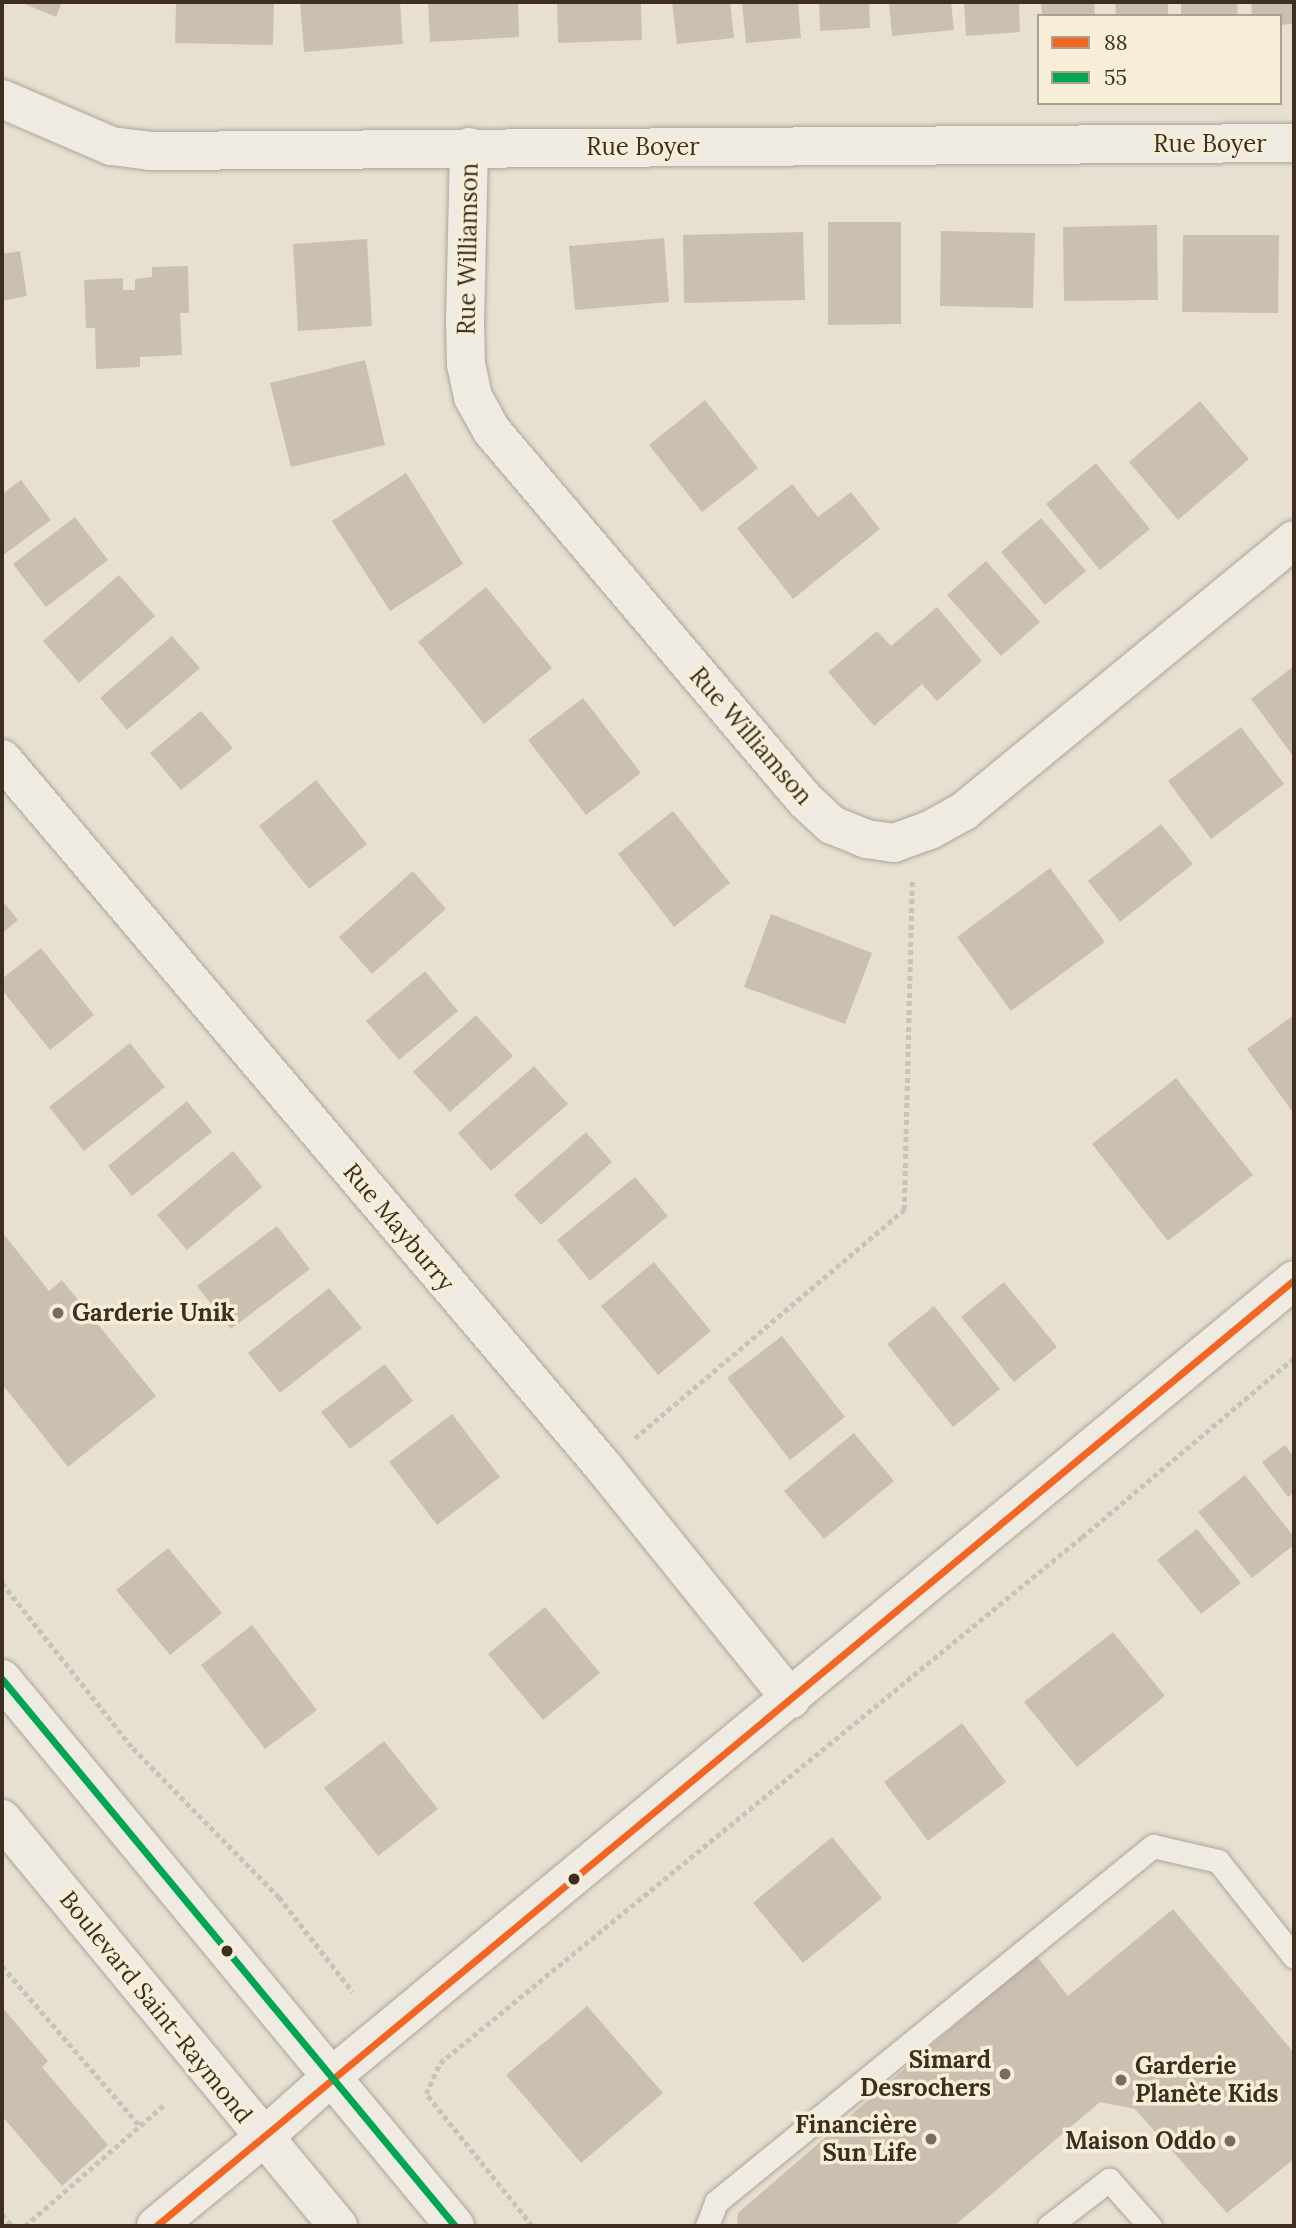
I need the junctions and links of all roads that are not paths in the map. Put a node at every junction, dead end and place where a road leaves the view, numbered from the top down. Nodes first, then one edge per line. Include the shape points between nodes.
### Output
1 (2, 99) edge
2 (1294, 143) edge
3 (469, 148) junction
4 (1294, 540) edge
5 (2, 759) edge
6 (1294, 1280) edge
7 (2, 1679) edge
8 (791, 1699) junction
9 (2, 1819) edge
10 (1294, 1957) edge
11 (331, 2077) junction
12 (263, 2137) junction
13 (156, 2226) edge
14 (338, 2226) edge
15 (455, 2226) edge
16 (707, 2226) edge
17 (1049, 2226) edge
18 (1150, 2226) edge

1 - 3 street, Rue Boyer via 111,146 149,151
2 - 3 street, Rue Boyer
3 - 4 street, Rue Williamson via 466,364 473,397 492,431 806,801 832,825 866,839 894,843 964,811
5 - 8 street, Rue Mayburry via 602,1465
6 - 8 street
7 - 11 street
8 - 11 street
9 - 12 street, Boulevard Saint-Raymond
10 - 16 lane via 1218,1861 1153,1846 716,2202
11 - 12 street
11 - 15 street
12 - 13 street
12 - 14 street, Boulevard Saint-Raymond
17 - 18 lane via 1109,2180

